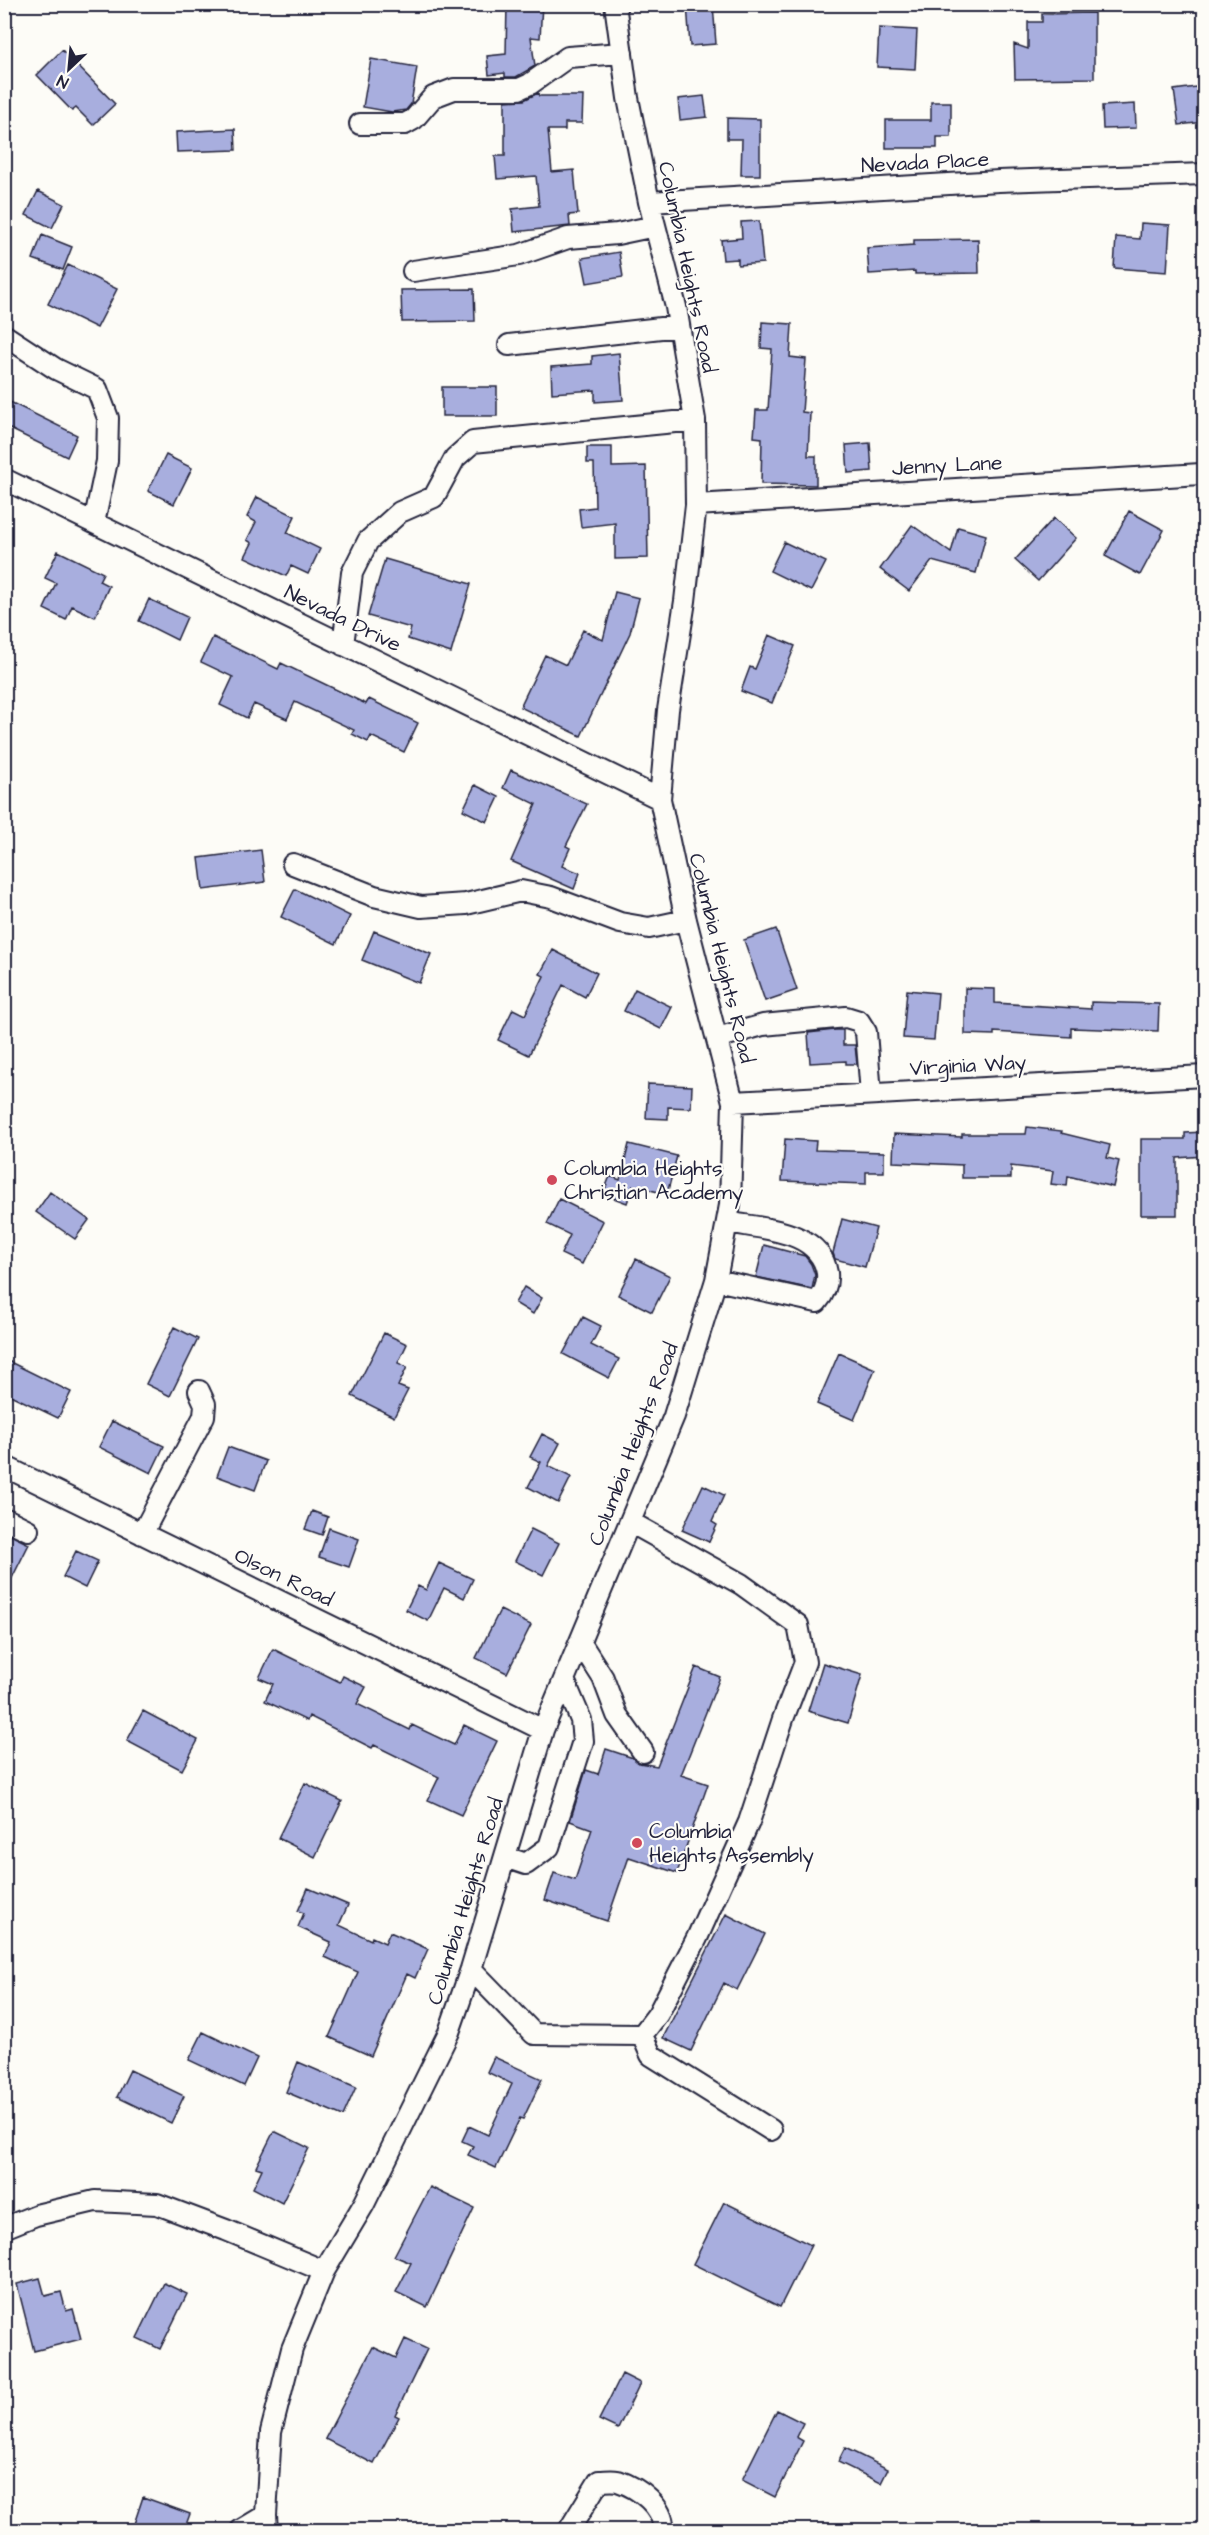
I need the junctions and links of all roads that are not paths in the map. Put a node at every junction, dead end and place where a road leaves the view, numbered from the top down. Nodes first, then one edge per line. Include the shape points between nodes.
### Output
1 (615, 4) edge
2 (622, 53) junction
3 (360, 124) dead end
4 (1204, 174) edge
5 (649, 202) junction
6 (655, 226) junction
7 (413, 272) dead end
8 (679, 326) junction
9 (4, 336) edge
10 (509, 345) dead end
11 (694, 420) junction
12 (1201, 474) dead end
13 (4, 479) edge
14 (696, 505) junction
15 (94, 523) junction
16 (343, 645) junction
17 (660, 799) junction
18 (293, 864) dead end
19 (686, 920) junction
20 (717, 1038) junction
21 (1204, 1076) edge
22 (872, 1094) junction
23 (733, 1101) junction
24 (727, 1222) junction
25 (716, 1280) junction
26 (199, 1391) dead end
27 (4, 1466) edge
28 (4, 1518) edge
29 (630, 1522) junction
30 (28, 1530) dead end
31 (142, 1534) junction
32 (580, 1642) junction
33 (564, 1680) junction
34 (543, 1730) junction
35 (643, 1752) dead end
36 (505, 1857) junction
37 (471, 1969) junction
38 (642, 2035) junction
39 (771, 2130) dead end
40 (4, 2228) edge
41 (324, 2271) junction
42 (266, 2523) edge
43 (241, 2530) edge
44 (569, 2530) edge
45 (663, 2530) edge

1 - 2 street, Columbia Heights Road
2 - 3 street via 568,57 519,89 454,89 433,98 405,124
2 - 5 street, Columbia Heights Road
4 - 5 street, Nevada Place via 999,181
5 - 6 street, Columbia Heights Road
6 - 7 street via 568,238 519,255
6 - 8 street, Columbia Heights Road
8 - 10 street
8 - 11 street, Columbia Heights Road
9 - 15 street via 96,389 108,418 107,461
11 - 14 street, Columbia Heights Road
11 - 16 street via 473,442 455,458 434,497 400,512 368,541 352,573
12 - 14 street, Jenny Lane
13 - 15 street, Nevada Drive
14 - 17 street, Columbia Heights Road
15 - 16 street, Nevada Drive
16 - 17 street, Nevada Drive
17 - 19 street, Columbia Heights Road
18 - 19 street via 374,896 421,907 466,904 521,891 551,897 620,923 649,928
19 - 20 street, Columbia Heights Road
20 - 22 street via 763,1025 846,1017 859,1021 866,1032
20 - 23 street, Columbia Heights Road
21 - 22 street, Virginia Way
22 - 23 street, Virginia Way
23 - 24 street, Columbia Heights Road
24 - 25 street, Columbia Heights Road
24 - 25 street via 788,1233 810,1244 824,1260 824,1295 816,1302
25 - 29 street, Columbia Heights Road via 674,1416
26 - 31 street via 205,1404 204,1416
27 - 31 street, Olson Road
28 - 30 street
29 - 32 street, Columbia Heights Road
29 - 38 street via 741,1584 798,1625 805,1662 749,1822 697,1938 658,2014
31 - 34 street, Olson Road
32 - 33 street, Columbia Heights Road
32 - 35 street via 603,1678 617,1715
33 - 34 street, Columbia Heights Road
33 - 36 street via 581,1720 583,1742 549,1847 526,1864
34 - 36 street, Columbia Heights Road
36 - 37 street, Columbia Heights Road
37 - 38 street via 534,2034
37 - 41 street, Columbia Heights Road via 443,2048 364,2204
38 - 39 street via 651,2055
40 - 41 street via 36,2214 95,2201 157,2204
41 - 42 street, Columbia Heights Road via 292,2349 271,2432
42 - 43 street
44 - 45 street via 599,2481 617,2481 649,2498 664,2521

